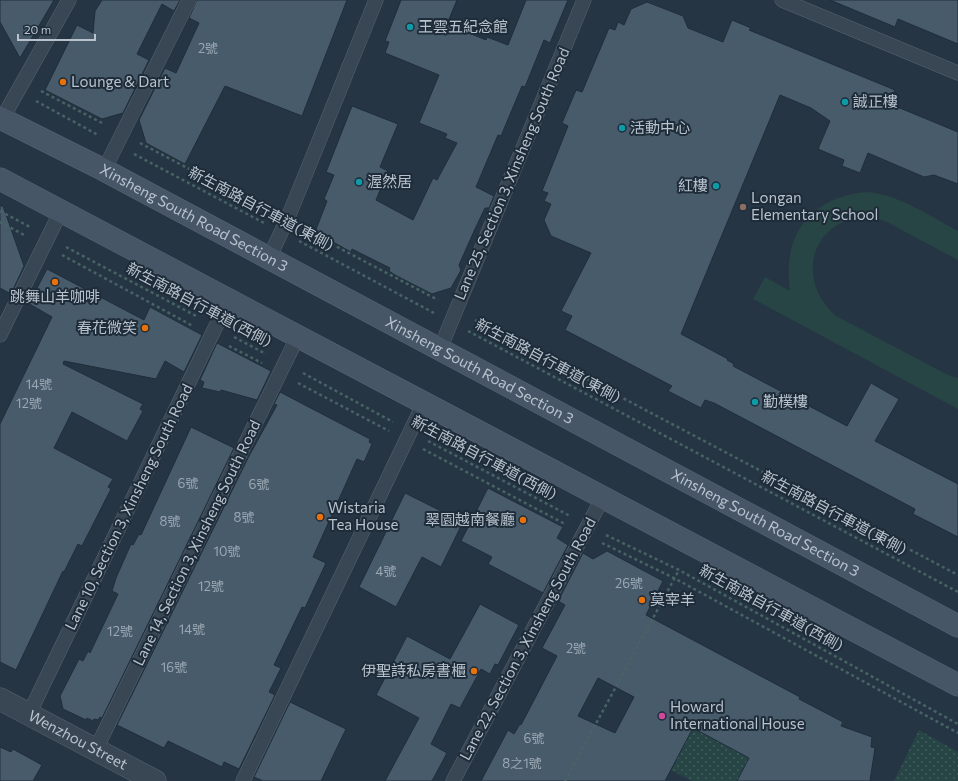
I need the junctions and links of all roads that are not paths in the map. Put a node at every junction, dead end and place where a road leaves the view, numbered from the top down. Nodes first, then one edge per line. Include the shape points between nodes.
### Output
1 (69, 0) edge
2 (189, 0) edge
3 (376, 0) edge
4 (584, 0) edge
5 (791, 2) edge
6 (958, 73) edge
7 (1, 119) edge
8 (104, 170) junction
9 (0, 179) edge
10 (62, 211) junction
11 (269, 258) junction
12 (229, 299) junction
13 (0, 335) edge
14 (298, 336) junction
15 (440, 349) junction
16 (424, 403) junction
17 (603, 497) junction
18 (958, 626) edge
19 (958, 685) edge
20 (0, 699) edge
21 (29, 714) junction
22 (96, 749) junction
23 (156, 781) edge
24 (243, 781) edge
25 (453, 781) edge

1 - 7 lane
2 - 8 lane
3 - 11 lane
4 - 15 lane, Lane 25, Section 3, Xinsheng South Road
5 - 6 lane
7 - 8 main road, Xinsheng South Road Section 3
8 - 11 main road, Xinsheng South Road Section 3
9 - 10 main road
10 - 12 main road
10 - 13 lane
11 - 15 main road, Xinsheng South Road Section 3
12 - 14 main road
12 - 21 lane, Lane 10, Section 3, Xinsheng South Road
14 - 16 main road
14 - 22 lane, Lane 14, Section 3, Xinsheng South Road
15 - 18 main road, Xinsheng South Road Section 3
16 - 17 main road
16 - 24 lane
17 - 19 main road
17 - 25 lane, Lane 22, Section 3, Xinsheng South Road
20 - 21 street, Wenzhou Street
21 - 22 street, Wenzhou Street
22 - 23 street, Wenzhou Street

